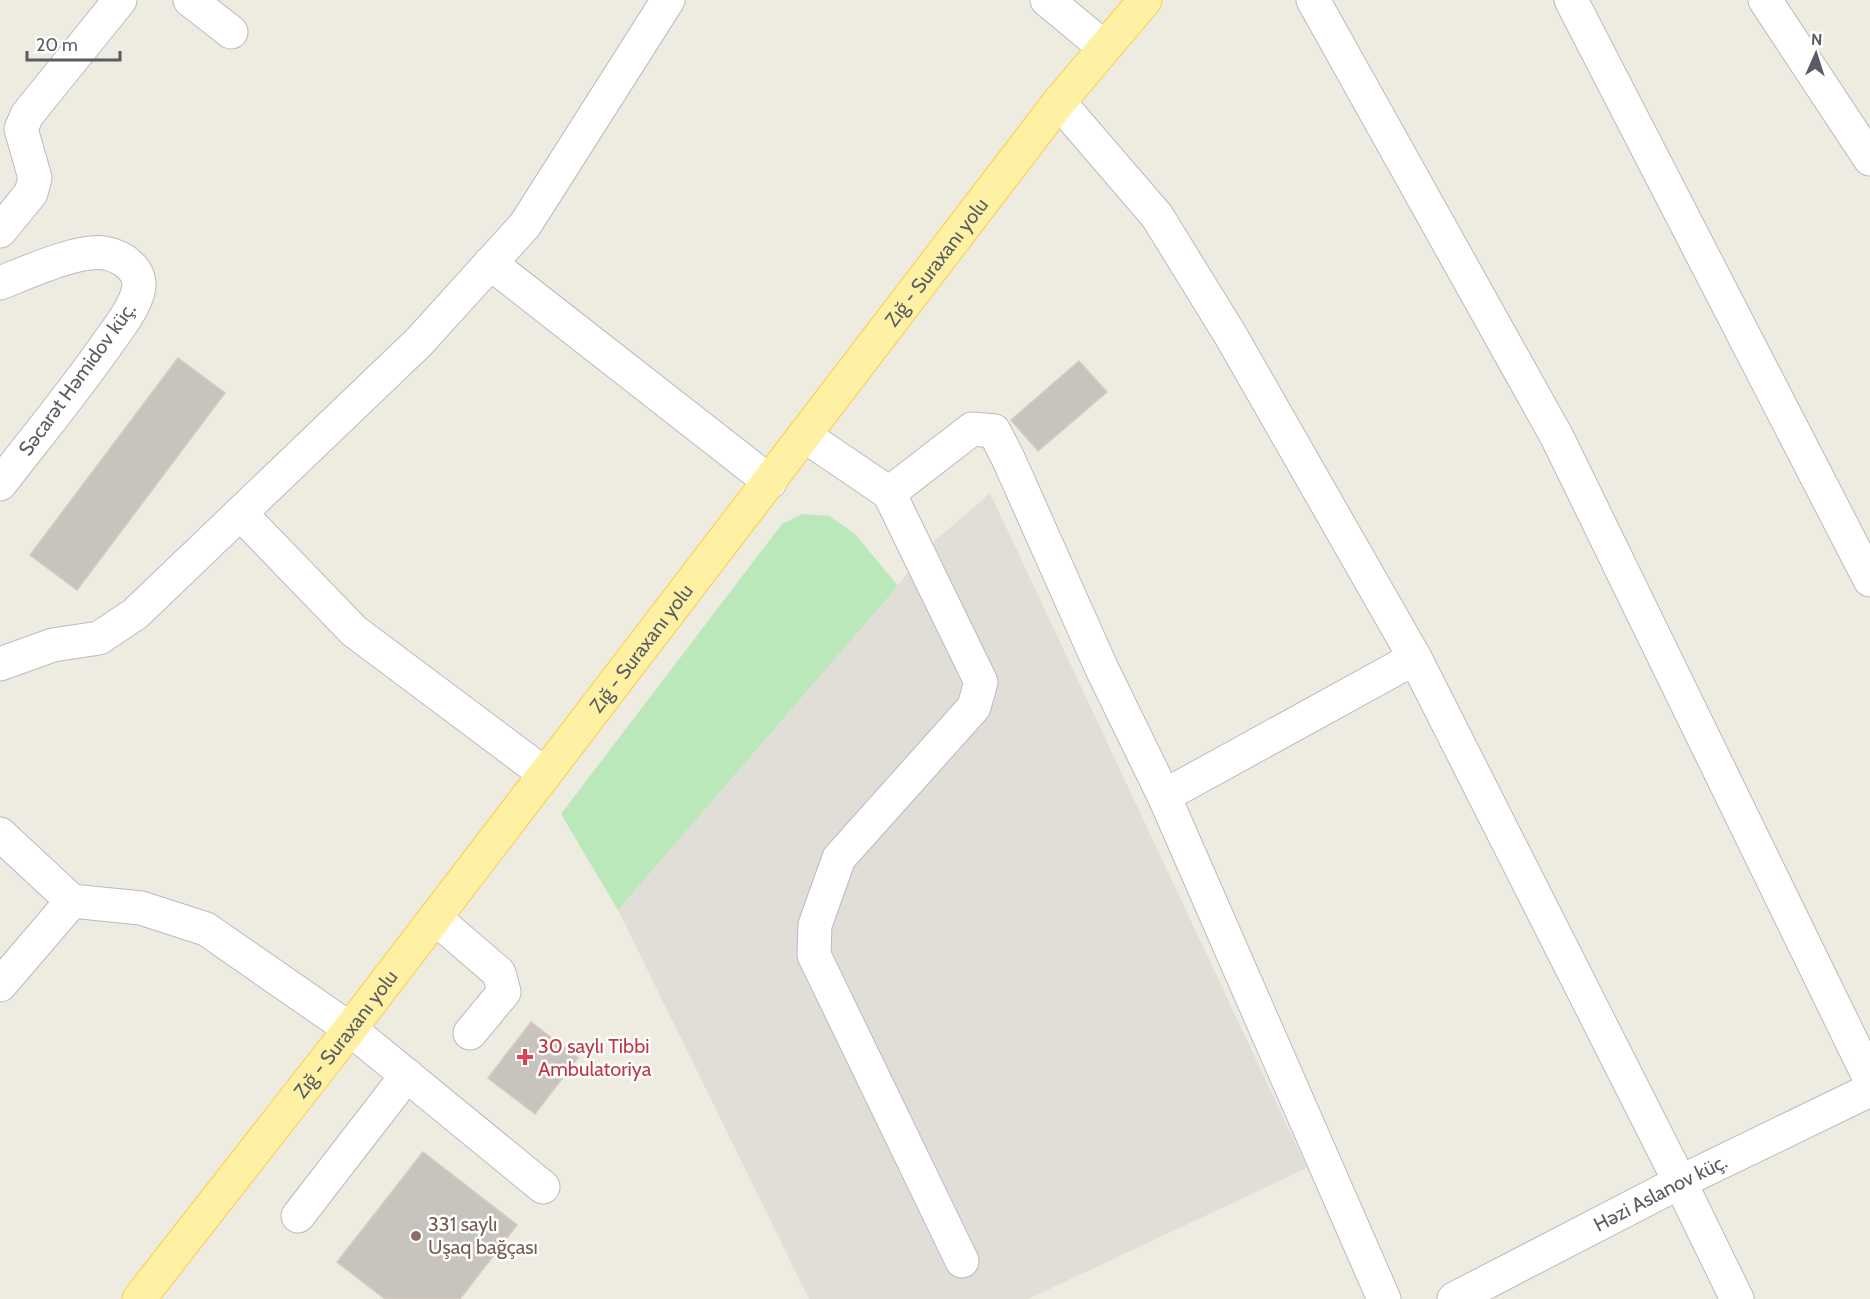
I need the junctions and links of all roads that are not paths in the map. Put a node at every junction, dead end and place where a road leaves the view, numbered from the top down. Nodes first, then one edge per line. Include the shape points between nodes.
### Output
1 (120, 0) edge
2 (190, 0) edge
3 (668, 0) edge
4 (1047, 0) edge
5 (1145, 0) edge
6 (1313, 0) edge
7 (1571, 0) edge
8 (1765, 0) edge
9 (231, 32) dead end
10 (1104, 47) junction
11 (1059, 102) junction
12 (1870, 159) edge
13 (0, 231) edge
14 (490, 263) junction
15 (0, 283) edge
16 (805, 436) junction
17 (770, 482) junction
18 (0, 484) edge
19 (889, 493) junction
20 (240, 513) junction
21 (1870, 580) edge
22 (1415, 658) junction
23 (0, 664) edge
24 (545, 774) junction
25 (1164, 796) junction
26 (0, 834) edge
27 (72, 901) junction
28 (435, 918) junction
29 (0, 985) edge
30 (351, 1029) junction
31 (470, 1033) dead end
32 (406, 1075) junction
33 (1870, 1079) edge
34 (1870, 1090) edge
35 (1680, 1182) junction
36 (543, 1187) dead end
37 (298, 1216) dead end
38 (962, 1261) dead end
39 (139, 1299) edge
40 (1384, 1299) edge
41 (1454, 1299) edge
42 (1737, 1299) edge

1 - 13 street via 27,115 21,129 35,178 31,193
2 - 9 street
3 - 14 street via 525,225
4 - 10 street
5 - 10 main road, Zığ - Suraxanı yolu
6 - 33 street via 1557,437
7 - 21 street
8 - 12 street
10 - 11 main road, Zığ - Suraxanı yolu
11 - 16 main road, Zığ - Suraxanı yolu
11 - 22 street via 1157,216 1231,336
14 - 17 street
14 - 20 street via 419,342
15 - 18 street, Səcarət Həmidov küç. via 74,256 103,252 124,259 137,274 139,291 129,313 86,373
16 - 17 main road, Zığ - Suraxanı yolu
16 - 19 street
17 - 24 main road, Zığ - Suraxanı yolu
19 - 25 street via 972,429 994,431
19 - 38 street via 981,682 974,707 839,858 815,925 814,955
20 - 23 street via 135,614 99,638 53,645
20 - 24 street via 354,631
22 - 25 street
22 - 35 street
24 - 28 main road, Zığ - Suraxanı yolu
25 - 40 street
26 - 27 street
27 - 29 street
27 - 30 street via 141,908 206,929
28 - 30 main road, Zığ - Suraxanı yolu
28 - 31 street via 499,973 504,992
30 - 32 street
30 - 39 main road, Zığ - Suraxanı yolu
32 - 36 street
32 - 37 street
34 - 35 street, Həzi Aslanov küç.
35 - 41 street, Həzi Aslanov küç.
35 - 42 street

